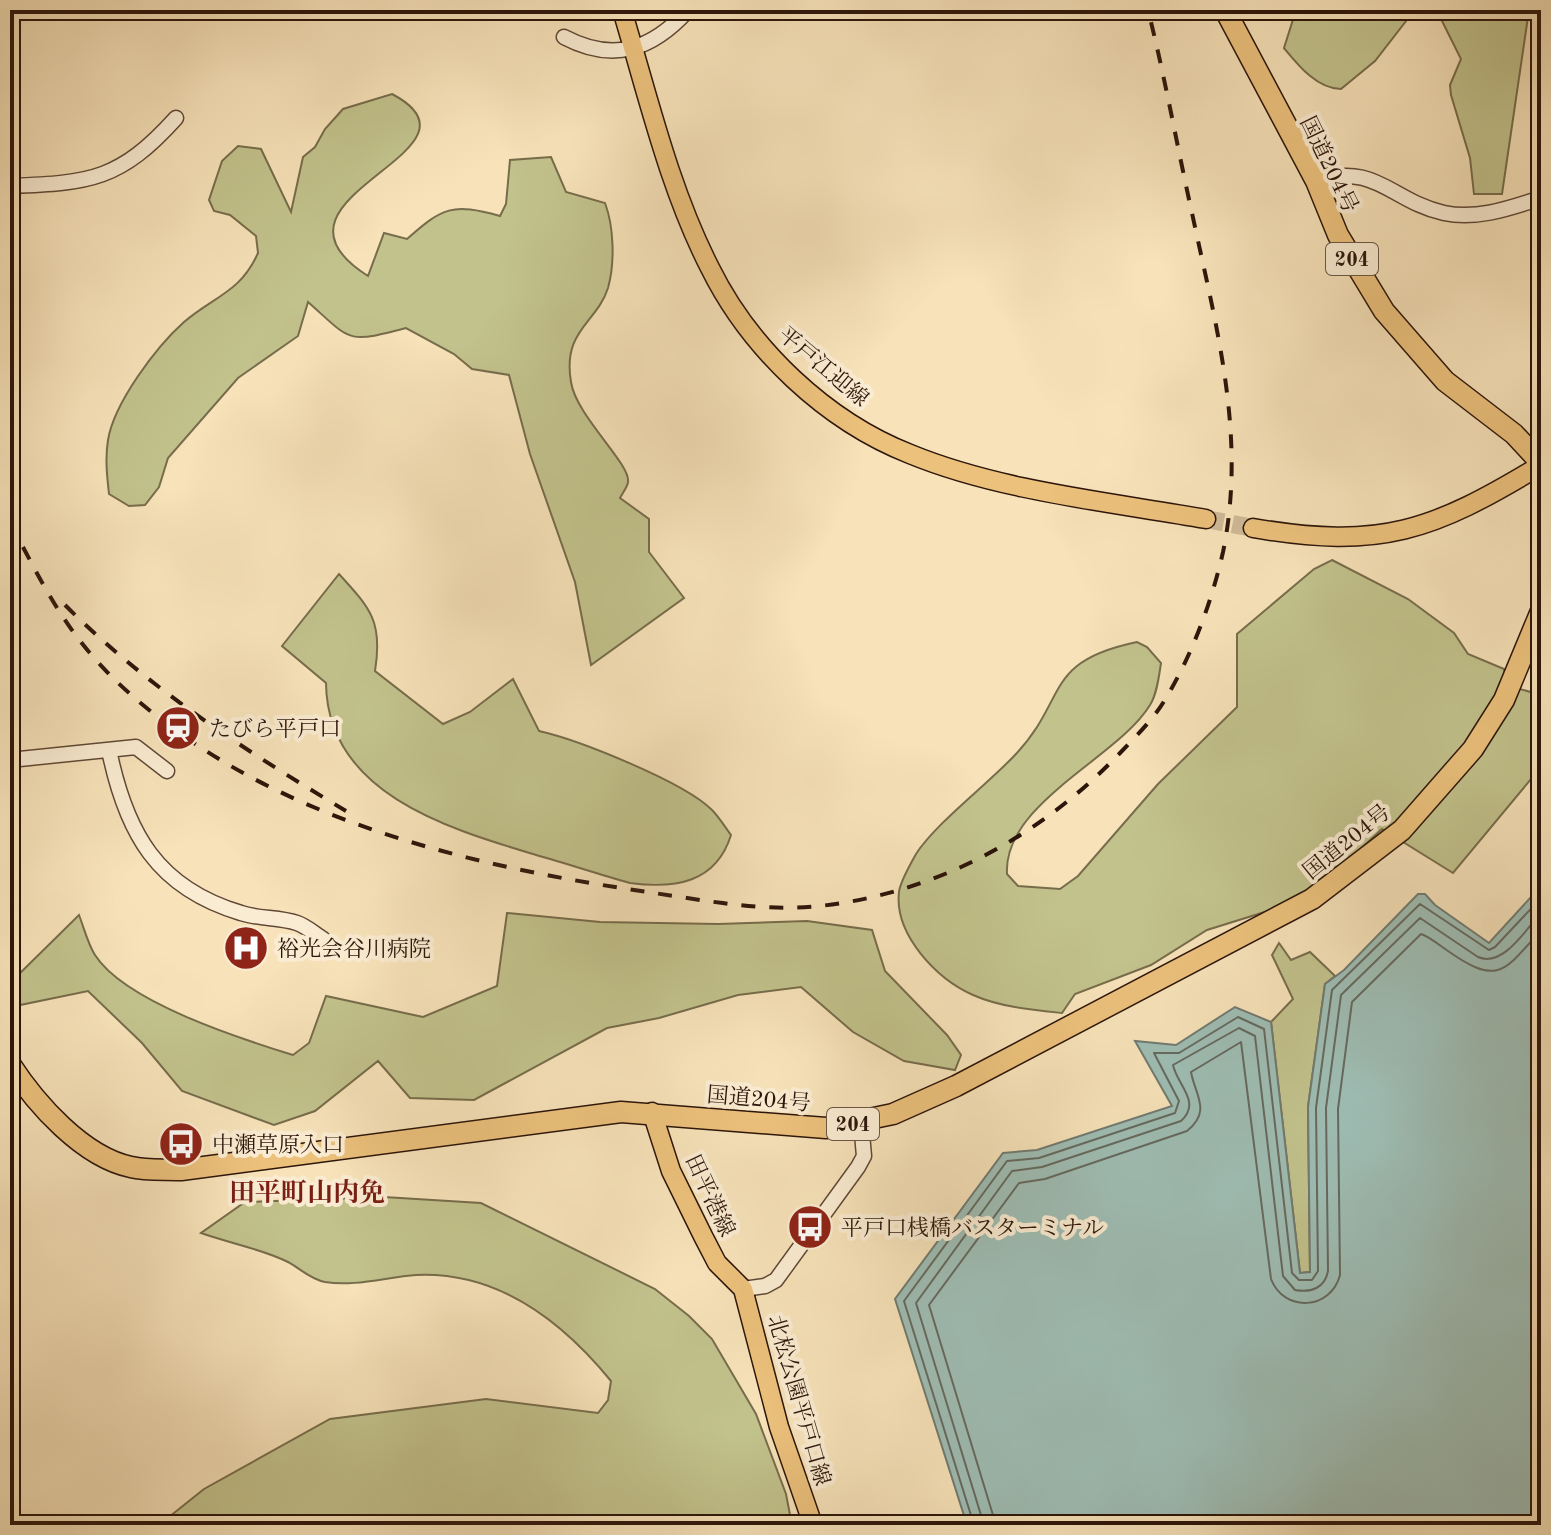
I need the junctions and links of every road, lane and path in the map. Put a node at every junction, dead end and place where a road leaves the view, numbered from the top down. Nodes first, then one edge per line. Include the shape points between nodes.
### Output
1 (622, 10) edge
2 (688, 10) edge
3 (1225, 10) edge
4 (564, 37) dead end
5 (633, 48) junction
6 (176, 118) dead end
7 (1316, 181) junction
8 (10, 186) edge
9 (1541, 198) edge
10 (1541, 464) edge
11 (1206, 519) tunnel mouth
12 (1253, 528) tunnel mouth
13 (1541, 611) edge
14 (109, 750) junction
15 (10, 760) edge
16 (167, 771) dead end
17 (323, 939) dead end
18 (10, 1064) edge
19 (652, 1112) junction
20 (861, 1123) junction
21 (743, 1289) junction
22 (813, 1525) edge

1 - 5 main road, 平戸江迎線
2 - 5 street via 672,28
3 - 7 highway, 国道204号 / 204
4 - 5 street via 598,52
5 - 11 main road, 平戸江迎線 via 686,213 710,269 761,346 825,405 867,433 952,468
6 - 8 street via 142,153 106,175 80,183
7 - 9 street via 1347,173 1434,210 1460,215
7 - 10 highway, 国道204号 / 204 via 1338,235 1384,311 1445,381 1514,434
10 - 12 main road via 1484,499 1407,530 1331,539
13 - 20 highway, 国道204号 / 204 via 1504,700 1473,749 1402,830 1312,899 956,1086
14 - 15 street
14 - 16 street via 136,747
14 - 17 street via 138,835 150,858 177,885 241,913 298,923
18 - 19 highway, 国道204号 / 204 via 67,1129 132,1168 181,1170
19 - 20 highway, 国道204号 / 204 via 826,1128
19 - 21 main road, 田平港線 via 671,1171 703,1236 717,1263
20 - 21 street via 864,1156 846,1185 776,1280
21 - 22 main road, 北松公園平戸口線 via 779,1427

